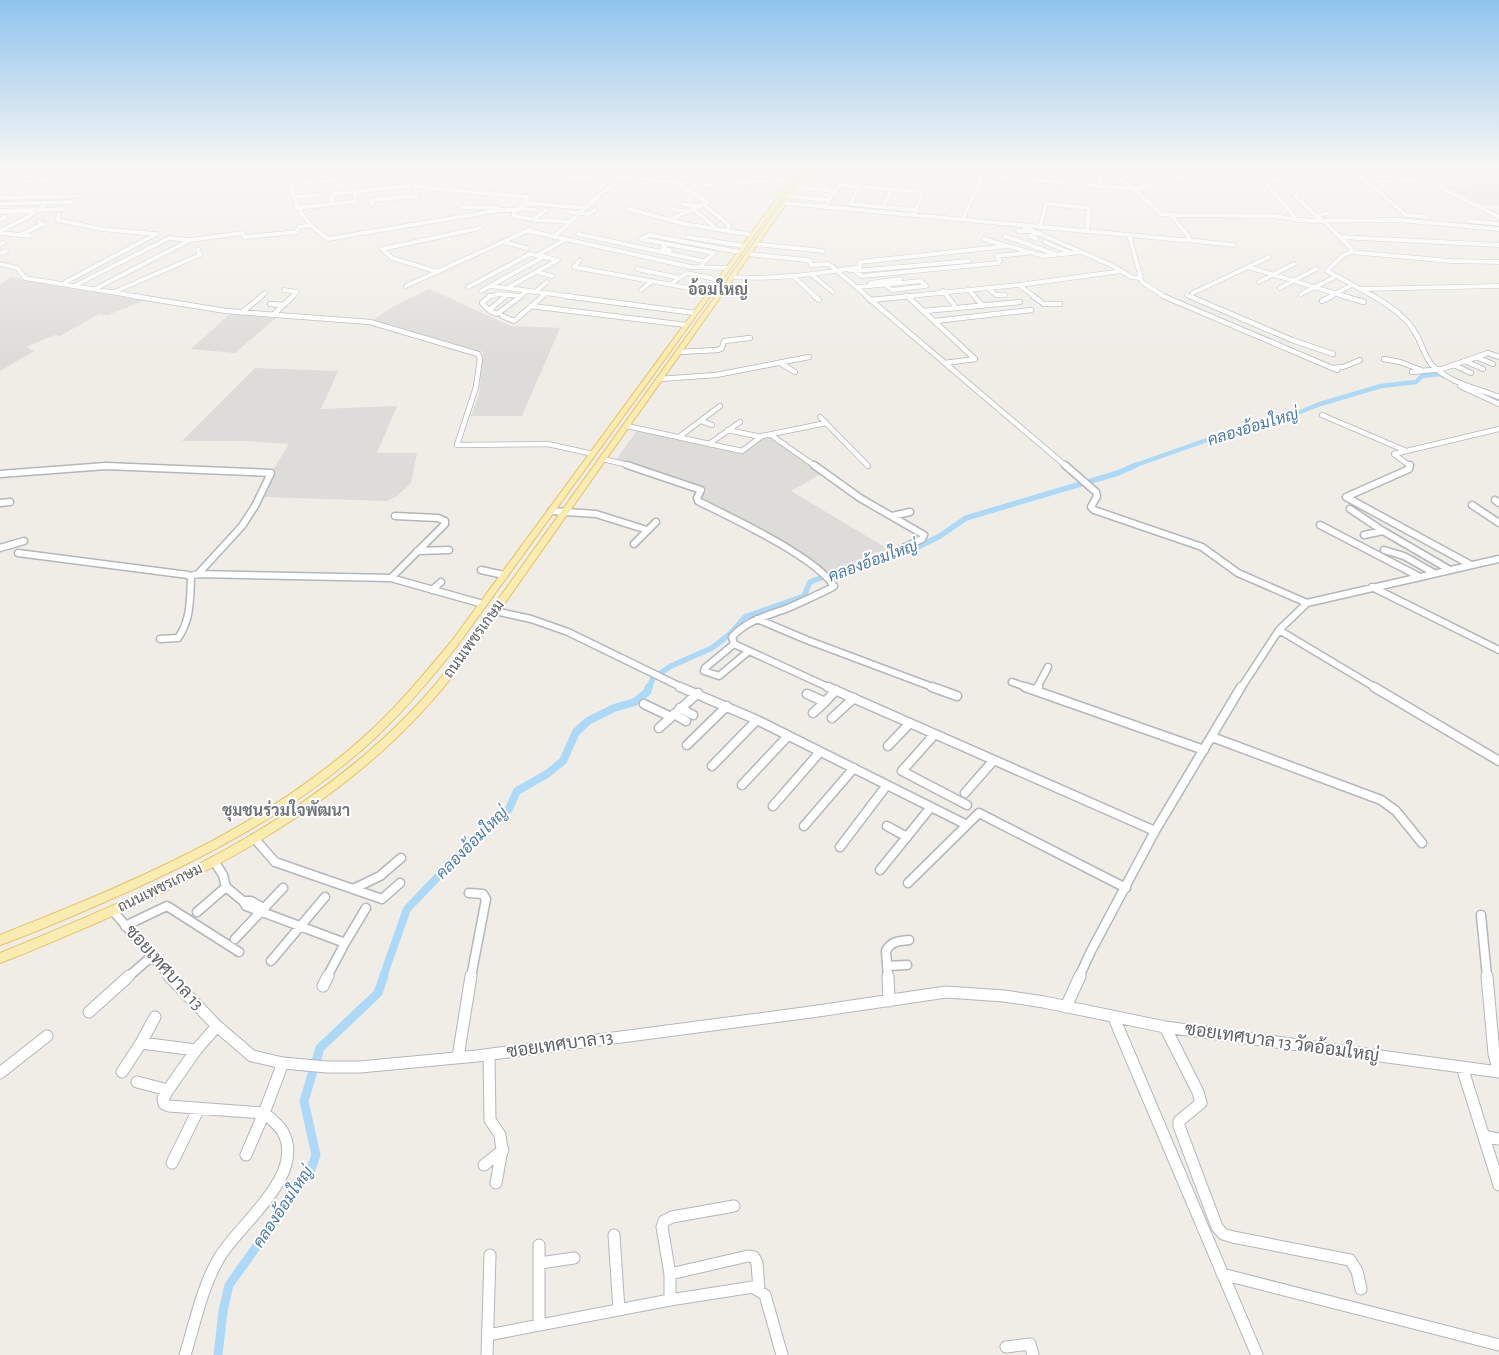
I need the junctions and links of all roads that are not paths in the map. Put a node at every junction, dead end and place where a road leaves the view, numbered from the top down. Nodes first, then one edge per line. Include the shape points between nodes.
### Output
1 (30, 230) edge
2 (108, 230) edge
3 (297, 230) edge
4 (315, 230) edge
5 (380, 230) edge
6 (470, 230) edge
7 (527, 230) edge
8 (534, 230) edge
9 (561, 230) edge
10 (722, 230) edge
11 (756, 230) edge
12 (765, 230) edge
13 (1078, 230) edge
14 (1183, 230) edge
15 (1333, 230) edge
16 (727, 231) joint
17 (1032, 231) joint
18 (1087, 231) joint
19 (0, 232) edge
20 (1018, 232) dead end
21 (1038, 233) junction
22 (578, 234) dead end
23 (20, 235) junction
24 (752, 235) junction
25 (1129, 235) junction
26 (30, 236) dead end
27 (1005, 236) dead end
28 (554, 237) junction
29 (592, 237) junction
30 (1340, 237) junction
31 (688, 238) dead end
32 (1036, 238) dead end
33 (566, 239) junction
34 (984, 239) dead end
35 (190, 240) junction
36 (1186, 240) junction
37 (1481, 241) dead end
38 (502, 242) junction
39 (581, 242) junction
40 (1045, 242) dead end
41 (667, 244) junction
42 (755, 244) junction
43 (1234, 245) dead end
44 (1486, 245) junction
45 (1499, 245) edge
46 (1008, 246) junction
47 (527, 248) dead end
48 (198, 249) dead end
49 (801, 249) junction
50 (928, 250) dead end
51 (6, 251) dead end
52 (744, 251) junction
53 (823, 251) dead end
54 (910, 251) dead end
55 (897, 252) dead end
56 (1030, 252) junction
57 (1082, 252) junction
58 (1351, 252) junction
59 (884, 253) dead end
60 (0, 254) edge
61 (538, 254) junction
62 (872, 254) dead end
63 (1071, 254) junction
64 (859, 255) dead end
65 (934, 255) junction
66 (1058, 255) junction
67 (545, 256) junction
68 (915, 256) junction
69 (922, 256) junction
70 (182, 257) dead end
71 (1269, 257) dead end
72 (688, 258) junction
73 (903, 258) junction
74 (108, 259) junction
75 (795, 259) junction
76 (889, 259) junction
77 (580, 260) dead end
78 (123, 261) junction
79 (864, 261) junction
80 (927, 261) dead end
81 (877, 262) junction
82 (920, 262) dead end
83 (1499, 262) edge
84 (182, 263) junction
85 (908, 263) dead end
86 (0, 264) edge
87 (678, 264) junction
88 (703, 264) junction
89 (894, 264) dead end
90 (1294, 264) dead end
91 (162, 265) dead end
92 (172, 267) junction
93 (1248, 267) junction
94 (503, 268) junction
95 (728, 268) junction
96 (637, 269) dead end
97 (1316, 269) dead end
98 (106, 270) junction
99 (517, 271) junction
100 (1122, 271) junction
101 (438, 272) junction
102 (837, 272) junction
103 (534, 273) junction
104 (124, 274) junction
105 (1274, 274) junction
106 (812, 275) junction
107 (552, 276) dead end
108 (680, 277) junction
109 (731, 277) junction
110 (794, 277) junction
111 (918, 277) dead end
112 (1140, 278) junction
113 (1333, 278) dead end
114 (719, 280) junction
115 (1294, 281) junction
116 (547, 282) dead end
117 (652, 282) junction
118 (1259, 282) dead end
119 (61, 284) junction
120 (670, 284) junction
121 (1019, 285) junction
122 (73, 286) junction
123 (406, 286) dead end
124 (490, 286) junction
125 (870, 286) junction
126 (888, 286) junction
127 (1350, 286) dead end
128 (1499, 286) edge
129 (857, 287) junction
130 (1315, 287) junction
131 (507, 288) junction
132 (988, 288) junction
133 (1280, 288) dead end
134 (94, 289) junction
135 (712, 289) junction
136 (968, 289) junction
137 (1360, 289) junction
138 (284, 290) dead end
139 (641, 290) dead end
140 (481, 291) junction
141 (526, 291) junction
142 (114, 292) junction
143 (535, 292) junction
144 (833, 292) dead end
145 (903, 292) junction
146 (943, 292) junction
147 (265, 293) dead end
148 (546, 293) junction
149 (490, 294) dead end
150 (508, 294) junction
151 (1302, 294) dead end
152 (1336, 294) junction
153 (1005, 295) dead end
154 (1187, 295) junction
155 (1366, 295) dead end
156 (520, 296) junction
157 (1171, 299) junction
158 (819, 300) dead end
159 (870, 300) junction
160 (1357, 300) junction
161 (1322, 301) dead end
162 (1020, 302) dead end
163 (1364, 302) dead end
164 (270, 304) dead end
165 (1060, 304) dead end
166 (284, 305) junction
167 (954, 305) dead end
168 (531, 306) junction
169 (983, 306) junction
170 (489, 310) junction
171 (1031, 310) dead end
172 (924, 311) junction
173 (241, 313) junction
174 (695, 314) junction
175 (272, 315) junction
176 (502, 316) dead end
177 (935, 321) junction
178 (686, 325) junction
179 (723, 334) dead end
180 (747, 339) dead end
181 (724, 340) junction
182 (1499, 351) edge
183 (678, 352) junction
184 (1488, 353) junction
185 (1333, 354) dead end
186 (809, 357) dead end
187 (1476, 357) junction
188 (1499, 358) edge
189 (1384, 359) dead end
190 (1360, 360) dead end
191 (1465, 361) junction
192 (780, 363) junction
193 (945, 363) junction
194 (1493, 364) dead end
195 (1454, 365) junction
196 (1483, 369) dead end
197 (1421, 370) junction
198 (1437, 370) junction
199 (795, 372) dead end
200 (1412, 372) dead end
201 (1471, 373) dead end
202 (659, 379) junction
203 (1460, 386) dead end
204 (1499, 397) edge
205 (1499, 404) edge
206 (720, 406) dead end
207 (1322, 415) dead end
208 (820, 417) dead end
209 (700, 421) junction
210 (740, 422) dead end
211 (826, 423) junction
212 (712, 425) dead end
213 (626, 426) junction
214 (1499, 429) edge
215 (728, 430) junction
216 (770, 435) junction
217 (680, 437) junction
218 (761, 437) junction
219 (709, 444) junction
220 (1404, 450) junction
221 (592, 454) junction
222 (601, 461) junction
223 (868, 466) dead end
224 (0, 474) edge
225 (560, 498) junction
226 (0, 502) edge
227 (10, 502) dead end
228 (1472, 505) dead end
229 (1350, 509) dead end
230 (551, 511) junction
231 (910, 512) dead end
232 (565, 513) junction
233 (1499, 515) edge
234 (395, 516) dead end
235 (892, 516) junction
236 (1490, 517) junction
237 (560, 520) junction
238 (656, 522) dead end
239 (1499, 523) edge
240 (1320, 525) dead end
241 (647, 530) junction
242 (1383, 531) junction
243 (1364, 536) dead end
244 (24, 541) dead end
245 (634, 544) dead end
246 (0, 548) edge
247 (449, 550) dead end
248 (899, 550) dead end
249 (1384, 550) dead end
250 (418, 551) junction
251 (18, 552) dead end
252 (1499, 559) edge
253 (1471, 565) junction
254 (481, 570) dead end
255 (1450, 570) junction
256 (507, 572) junction
257 (1434, 573) junction
258 (198, 574) junction
259 (190, 576) junction
260 (1418, 576) junction
261 (391, 578) junction
262 (441, 582) dead end
263 (1371, 587) junction
264 (432, 590) junction
265 (1307, 603) junction
266 (482, 604) junction
267 (495, 611) junction
268 (757, 619) junction
269 (1279, 630) junction
270 (160, 639) dead end
271 (734, 644) junction
272 (1499, 650) edge
273 (749, 651) junction
274 (1048, 667) dead end
275 (1012, 682) dead end
276 (836, 690) junction
277 (1036, 690) junction
278 (698, 693) junction
279 (807, 694) dead end
280 (958, 696) dead end
281 (854, 698) junction
282 (825, 702) junction
283 (644, 704) dead end
284 (727, 706) junction
285 (680, 708) junction
286 (813, 713) dead end
287 (693, 715) dead end
288 (672, 716) junction
289 (832, 718) dead end
290 (757, 720) junction
291 (686, 721) dead end
292 (909, 724) junction
293 (659, 728) dead end
294 (934, 735) junction
295 (788, 736) junction
296 (1212, 737) junction
297 (687, 745) dead end
298 (888, 746) dead end
299 (1204, 750) junction
300 (820, 752) junction
301 (994, 761) junction
302 (1499, 761) edge
303 (712, 766) dead end
304 (854, 768) junction
305 (742, 785) dead end
306 (887, 785) junction
307 (965, 793) dead end
308 (967, 805) dead end
309 (773, 806) dead end
310 (931, 807) junction
311 (967, 825) junction
312 (804, 826) dead end
313 (887, 826) dead end
314 (1155, 830) junction
315 (907, 837) junction
316 (254, 838) junction
317 (1422, 843) dead end
318 (840, 847) dead end
319 (401, 858) dead end
320 (214, 861) junction
321 (880, 870) dead end
322 (400, 883) dead end
323 (908, 883) dead end
324 (226, 886) junction
325 (283, 888) dead end
326 (1126, 888) junction
327 (353, 889) junction
328 (468, 893) dead end
329 (325, 897) dead end
330 (366, 908) dead end
331 (263, 910) junction
332 (113, 911) junction
333 (197, 912) dead end
334 (1481, 915) dead end
335 (125, 926) junction
336 (301, 926) junction
337 (235, 939) dead end
338 (0, 940) edge
339 (909, 940) dead end
340 (345, 943) junction
341 (239, 952) dead end
342 (151, 957) junction
343 (0, 958) edge
344 (271, 961) dead end
345 (907, 965) dead end
346 (887, 966) junction
347 (323, 986) dead end
348 (889, 1001) junction
349 (1066, 1007) junction
350 (89, 1012) dead end
351 (155, 1017) dead end
352 (1114, 1018) junction
353 (217, 1026) junction
354 (1165, 1027) junction
355 (47, 1036) dead end
356 (141, 1043) junction
357 (196, 1050) junction
358 (489, 1055) junction
359 (458, 1058) junction
360 (283, 1063) junction
361 (1462, 1067) junction
362 (122, 1072) dead end
363 (1499, 1072) edge
364 (0, 1073) edge
365 (137, 1082) dead end
366 (168, 1090) junction
367 (199, 1108) junction
368 (264, 1113) junction
369 (1484, 1136) junction
370 (1499, 1139) edge
371 (502, 1150) junction
372 (246, 1155) dead end
373 (172, 1163) dead end
374 (484, 1165) dead end
375 (496, 1183) dead end
376 (1499, 1185) edge
377 (734, 1206) dead end
378 (614, 1235) dead end
379 (539, 1245) dead end
380 (490, 1255) dead end
381 (574, 1258) dead end
382 (540, 1263) junction
383 (670, 1274) junction
384 (1222, 1274) junction
385 (1361, 1289) dead end
386 (759, 1290) junction
387 (670, 1300) junction
388 (619, 1310) junction
389 (539, 1325) junction
390 (488, 1334) junction
391 (1499, 1345) edge
392 (1006, 1347) dead end
393 (185, 1355) edge
394 (487, 1355) edge
395 (782, 1355) edge
396 (1033, 1355) edge
397 (1257, 1355) edge

1 - 23 street
2 - 74 street via 156,234
3 - 35 street
4 - 5 street via 330,239
6 - 101 street via 382,249 397,260
7 - 38 street
8 - 28 street
9 - 28 street
10 - 16 street
11 - 24 main road, ถนนเพชรเกษม
12 - 42 main road, ถนนเพชรเกษม
13 - 18 street
14 - 36 street via 1188,237
15 - 30 street
16 - 24 street
17 - 20 street
17 - 21 street
18 - 25 street
19 - 23 street
21 - 32 street via 1030,236
21 - 57 street
22 - 29 street
23 - 26 street
24 - 52 main road, ถนนเพชรเกษม
25 - 36 street
25 - 112 street
27 - 66 street
28 - 33 street
29 - 39 street
29 - 72 street
30 - 44 street
30 - 58 street
31 - 52 street
33 - 39 street
33 - 61 street
34 - 46 street
35 - 78 street via 170,238
35 - 104 street
36 - 43 street
37 - 44 street
38 - 47 street
38 - 101 street
39 - 87 street
40 - 63 street
41 - 52 street via 641,240 649,235
41 - 72 street via 662,248 696,255
41 - 88 street via 714,253
42 - 49 street
42 - 52 main road, ถนนเพชรเกษม
44 - 45 street
46 - 56 street
46 - 65 street
48 - 84 street via 201,255
49 - 53 street
49 - 75 street
50 - 65 street
51 - 60 street
52 - 75 street
52 - 95 main road, ถนนเพชรเกษม
52 - 109 main road, ถนนเพชรเกษม
54 - 68 street
55 - 73 street
56 - 66 street
56 - 102 street
57 - 63 street
57 - 100 street
58 - 83 street
58 - 137 street via 1342,256 1328,271
59 - 76 street
61 - 67 street
61 - 94 street via 530,254
62 - 81 street
63 - 66 street
64 - 79 street
65 - 69 street
67 - 99 street
67 - 103 street via 558,259
68 - 69 street
68 - 73 street
68 - 82 street
69 - 80 street
70 - 84 street via 179,260
71 - 93 street
72 - 87 street
72 - 88 street
73 - 76 street
73 - 85 street
74 - 78 street
74 - 119 street
75 - 102 street via 808,261 811,265 829,264
76 - 81 street
76 - 89 street
77 - 117 street via 574,267
78 - 98 street
79 - 81 street
79 - 102 street via 859,262 860,267
84 - 92 street
86 - 119 street via 17,268 25,278
87 - 88 street via 694,268
88 - 95 street
90 - 105 street
91 - 92 street
92 - 142 street
93 - 105 street
93 - 154 street via 1201,292
94 - 99 street
94 - 140 street via 467,288
95 - 114 main road, ถนนเพชรเกษม
96 - 108 street
97 - 115 street
98 - 104 street
98 - 122 street
99 - 103 street
99 - 124 street
100 - 112 street via 1132,278
100 - 121 street
101 - 123 street
102 - 106 street
102 - 129 street
103 - 107 street
103 - 131 street
104 - 134 street
105 - 115 street
105 - 118 street
106 - 110 street
106 - 144 street
108 - 114 street via 687,273
108 - 120 street
109 - 110 street
109 - 183 main road, ถนนเพชรเกษม
110 - 158 street
111 - 125 street via 870,283
112 - 157 street via 1150,288
113 - 130 street
114 - 135 main road, ถนนเพชรเกษม
115 - 130 street
115 - 133 street
116 - 143 street
117 - 120 street
117 - 139 street
119 - 122 street
120 - 135 street
121 - 132 street
121 - 165 street via 1044,304
122 - 134 street
124 - 131 street
124 - 140 street
125 - 126 street
125 - 129 street
126 - 145 street via 891,290
126 - 145 street via 921,282 926,286
127 - 152 street
128 - 137 street
129 - 159 street
130 - 151 street
130 - 152 street
131 - 141 street
132 - 136 street
132 - 153 street via 996,295
134 - 142 street
135 - 174 main road, ถนนเพชรเกษม
136 - 146 street
136 - 169 street
137 - 198 street via 1410,325 1424,354
138 - 166 street via 297,292
140 - 149 street
141 - 143 street
141 - 156 street
142 - 173 street
143 - 148 street
145 - 146 street
145 - 159 street
145 - 172 street
146 - 167 street
147 - 173 street
148 - 168 street
148 - 174 street
150 - 156 street
150 - 170 street
150 - 170 street via 497,294 484,300 482,304
152 - 160 street
152 - 161 street
154 - 157 street
154 - 185 street via 1285,338
155 - 160 street
156 - 170 street via 499,313
157 - 190 street via 1335,369
159 - 193 street
160 - 163 street
162 - 169 street
164 - 166 street
166 - 175 street
168 - 176 street via 514,321
168 - 178 street
169 - 172 street
171 - 177 street
172 - 177 street
173 - 175 street
174 - 178 main road, ถนนเพชรเกษม
175 - 221 street via 376,323 478,354 476,387 457,445 548,444
177 - 193 street via 975,358
178 - 221 main road, ถนนเพชรเกษม
179 - 181 street
180 - 181 street
181 - 183 street via 720,350
182 - 184 street
183 - 202 main road, ถนนเพชรเกษม
184 - 187 street
184 - 188 street
186 - 192 street
187 - 191 street
187 - 194 street
189 - 197 street
191 - 195 street
191 - 196 street
192 - 199 street
192 - 202 street via 695,378
193 - 265 street via 1097,494 1091,504 1094,510 1202,547 1238,573
195 - 198 street
195 - 201 street
197 - 198 street
197 - 200 street
198 - 204 street
202 - 213 main road, ถนนเพชรเกษม
203 - 205 street
206 - 209 street
207 - 220 street
208 - 211 street
209 - 212 street
209 - 217 street
210 - 215 street
211 - 216 street
211 - 223 street
213 - 217 street
213 - 222 main road, ถนนเพชรเกษม
214 - 220 street
215 - 218 street
215 - 219 street
216 - 218 street
216 - 235 street via 860,498
217 - 219 street
218 - 219 street via 742,451
220 - 253 street via 1394,454 1410,465 1409,469 1346,497
221 - 225 main road, ถนนเพชรเกษม
222 - 225 main road via 568,503 559,504
222 - 232 main road, ถนนเพชรเกษม
222 - 268 street via 634,467 701,490 698,501 749,527 833,582 831,588
224 - 258 street via 106,466 271,474 242,526
225 - 230 main road, ถนนเพชรเกษม
226 - 227 street
228 - 236 street
229 - 242 street
230 - 232 street
230 - 256 main road, ถนนเพชรเกษม
231 - 235 street
232 - 237 main road, ถนนเพชรเกษม
232 - 241 street via 596,514
233 - 236 street
234 - 250 street via 445,521
235 - 248 street via 924,535
236 - 239 street
237 - 256 main road via 560,516 552,517 525,554
237 - 267 main road, ถนนเพชรเกษม
238 - 241 street
240 - 260 street
241 - 245 street
242 - 243 street
242 - 255 street
244 - 246 street
247 - 250 street
249 - 257 street via 1404,556
250 - 261 street
251 - 259 street
252 - 253 street
253 - 255 street
254 - 256 street
255 - 257 street
256 - 266 main road, ถนนเพชรเกษม
257 - 260 street
258 - 259 street
258 - 261 street
259 - 270 street via 189,614 181,634 174,640
260 - 263 street
261 - 264 street
262 - 264 street
263 - 265 street
263 - 272 street
264 - 266 street
265 - 269 street
266 - 338 main road, ถนนเพชรเกษม via 413,695 369,737 307,787 262,817 180,863 103,899
267 - 278 street via 568,632 662,679
267 - 316 main road, ถนนเพชรเกษม via 446,678 379,748 334,784
268 - 271 street via 736,632 732,638
268 - 280 street
269 - 296 street via 1254,665
269 - 302 street
271 - 273 street
271 - 273 street via 703,669 719,676
273 - 276 street
274 - 277 street
275 - 277 street
276 - 281 street
276 - 282 street
277 - 299 street
278 - 284 street
278 - 285 street
279 - 282 street
281 - 289 street
281 - 292 street
282 - 286 street
283 - 288 street
284 - 290 street
284 - 297 street
285 - 287 street
285 - 288 street
288 - 291 street
288 - 293 street
290 - 295 street
290 - 303 street
292 - 294 street
292 - 298 street
294 - 301 street
294 - 308 street via 902,771
295 - 300 street
295 - 305 street
296 - 299 street
296 - 317 street via 1381,800 1396,811
299 - 314 street
300 - 304 street
300 - 309 street
301 - 307 street
301 - 314 street
304 - 306 street
304 - 312 street
306 - 310 street
306 - 318 street
310 - 311 street
310 - 315 street
311 - 323 street
311 - 326 street via 979,813 983,814
313 - 315 street
314 - 326 street
315 - 321 street
316 - 320 main road, ถนนเพชรเกษม
316 - 327 street via 275,862
319 - 327 street via 380,876
320 - 324 street
320 - 332 main road, ถนนเพชรเกษม
322 - 327 street via 382,900
324 - 331 street via 246,906
324 - 333 street
325 - 331 street
326 - 349 street via 1091,950
328 - 359 street via 483,894 486,899
329 - 336 street
330 - 340 street
331 - 336 street
331 - 337 street
332 - 335 street, ซอยเทศบาล 13
332 - 343 main road, ถนนเพชรเกษม
334 - 363 street via 1494,1054
335 - 341 street via 167,906
335 - 342 street, ซอยเทศบาล 13
336 - 340 street
336 - 344 street
339 - 346 street via 888,946
340 - 347 street
342 - 350 street
342 - 353 street, ซอยเทศบาล 13
345 - 346 street
346 - 348 street
348 - 349 street, ซอยเทศบาล 13 via 946,992 1004,996
348 - 358 street, ซอยเทศบาล 13
349 - 352 street, ซอยเทศบาล 13 วัดอ้อมใหญ่
351 - 356 street
352 - 354 street, ซอยเทศบาล 13 วัดอ้อมใหญ่
352 - 384 street
353 - 357 street
353 - 360 street, ซอยเทศบาล 13 via 252,1056
354 - 361 street, ซอยเทศบาล 13 วัดอ้อมใหญ่
354 - 385 street via 1201,1103 1179,1121 1218,1228 1223,1234 1233,1237 1350,1260 1357,1271
355 - 364 street
356 - 357 street
356 - 362 street
357 - 366 street
358 - 359 street, ซอยเทศบาล 13
358 - 371 street via 490,1120 500,1134
359 - 360 street, ซอยเทศบาล 13 via 360,1067
360 - 368 street
361 - 363 street, ซอยเทศบาล 13 วัดอ้อมใหญ่
361 - 369 street
365 - 366 street
366 - 367 street via 164,1104
367 - 368 street
367 - 373 street
368 - 372 street
368 - 393 street via 278,1121 287,1137 290,1152 287,1168 221,1256 210,1277
369 - 370 street
369 - 376 street
371 - 374 street
371 - 375 street
377 - 383 street via 664,1221 662,1227
378 - 388 street
379 - 382 street
380 - 390 street
381 - 382 street
382 - 389 street
383 - 386 street via 754,1257
383 - 387 street
384 - 391 street
384 - 397 street
386 - 387 street via 754,1287
386 - 395 street via 765,1295
387 - 388 street
388 - 389 street
389 - 390 street
390 - 394 street
392 - 396 street via 1030,1344

